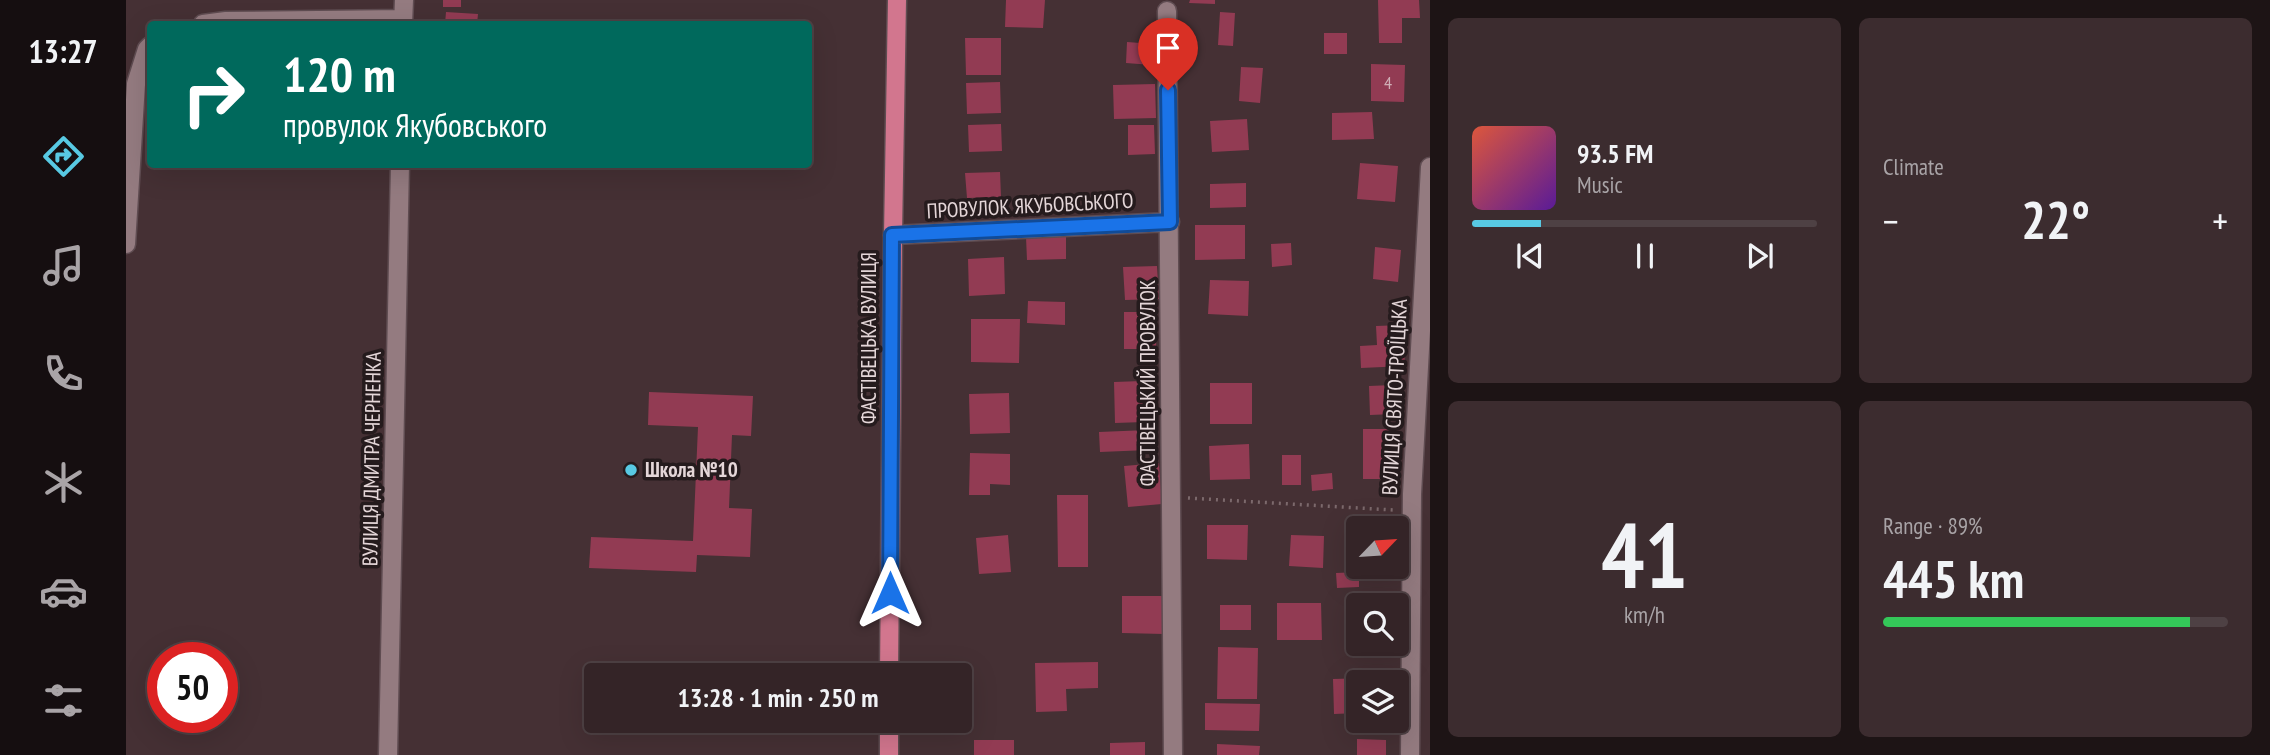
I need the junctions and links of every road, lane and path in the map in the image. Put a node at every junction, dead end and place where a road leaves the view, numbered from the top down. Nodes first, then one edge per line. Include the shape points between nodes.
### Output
1 (404, 0) edge
2 (897, 0) edge
3 (1167, 11) dead end
4 (403, 21) edge
5 (147, 49) edge
6 (1430, 167) edge
7 (401, 168) edge
8 (1170, 222) junction
9 (892, 235) junction
10 (126, 244) edge
11 (1172, 497) junction
12 (1412, 511) junction
13 (889, 663) edge
14 (889, 733) edge
15 (388, 755) edge
16 (889, 755) edge
17 (1173, 755) edge
18 (1410, 755) edge

1 - 4 street
2 - 9 main road, ФАСТІВЕЦЬКА ВУЛИЦЯ
3 - 8 street, ФАСТІВЕЦЬКИЙ ПРОВУЛОК
5 - 10 street via 136,84
6 - 12 street, ВУЛИЦЯ СВЯТО-ТРОЇЦЬКА
7 - 15 street, ВУЛИЦЯ ДМИТРА ЧЕРНЕНКА
8 - 9 street, ПРОВУЛОК ЯКУБОВСЬКОГО
8 - 11 street, ФАСТІВЕЦЬКИЙ ПРОВУЛОК
9 - 13 main road, ФАСТІВЕЦЬКА ВУЛИЦЯ
11 - 12 path
11 - 17 street, ФАСТІВЕЦЬКИЙ ПРОВУЛОК
12 - 18 street, ВУЛИЦЯ СВЯТО-ТРОЇЦЬКА
14 - 16 main road

